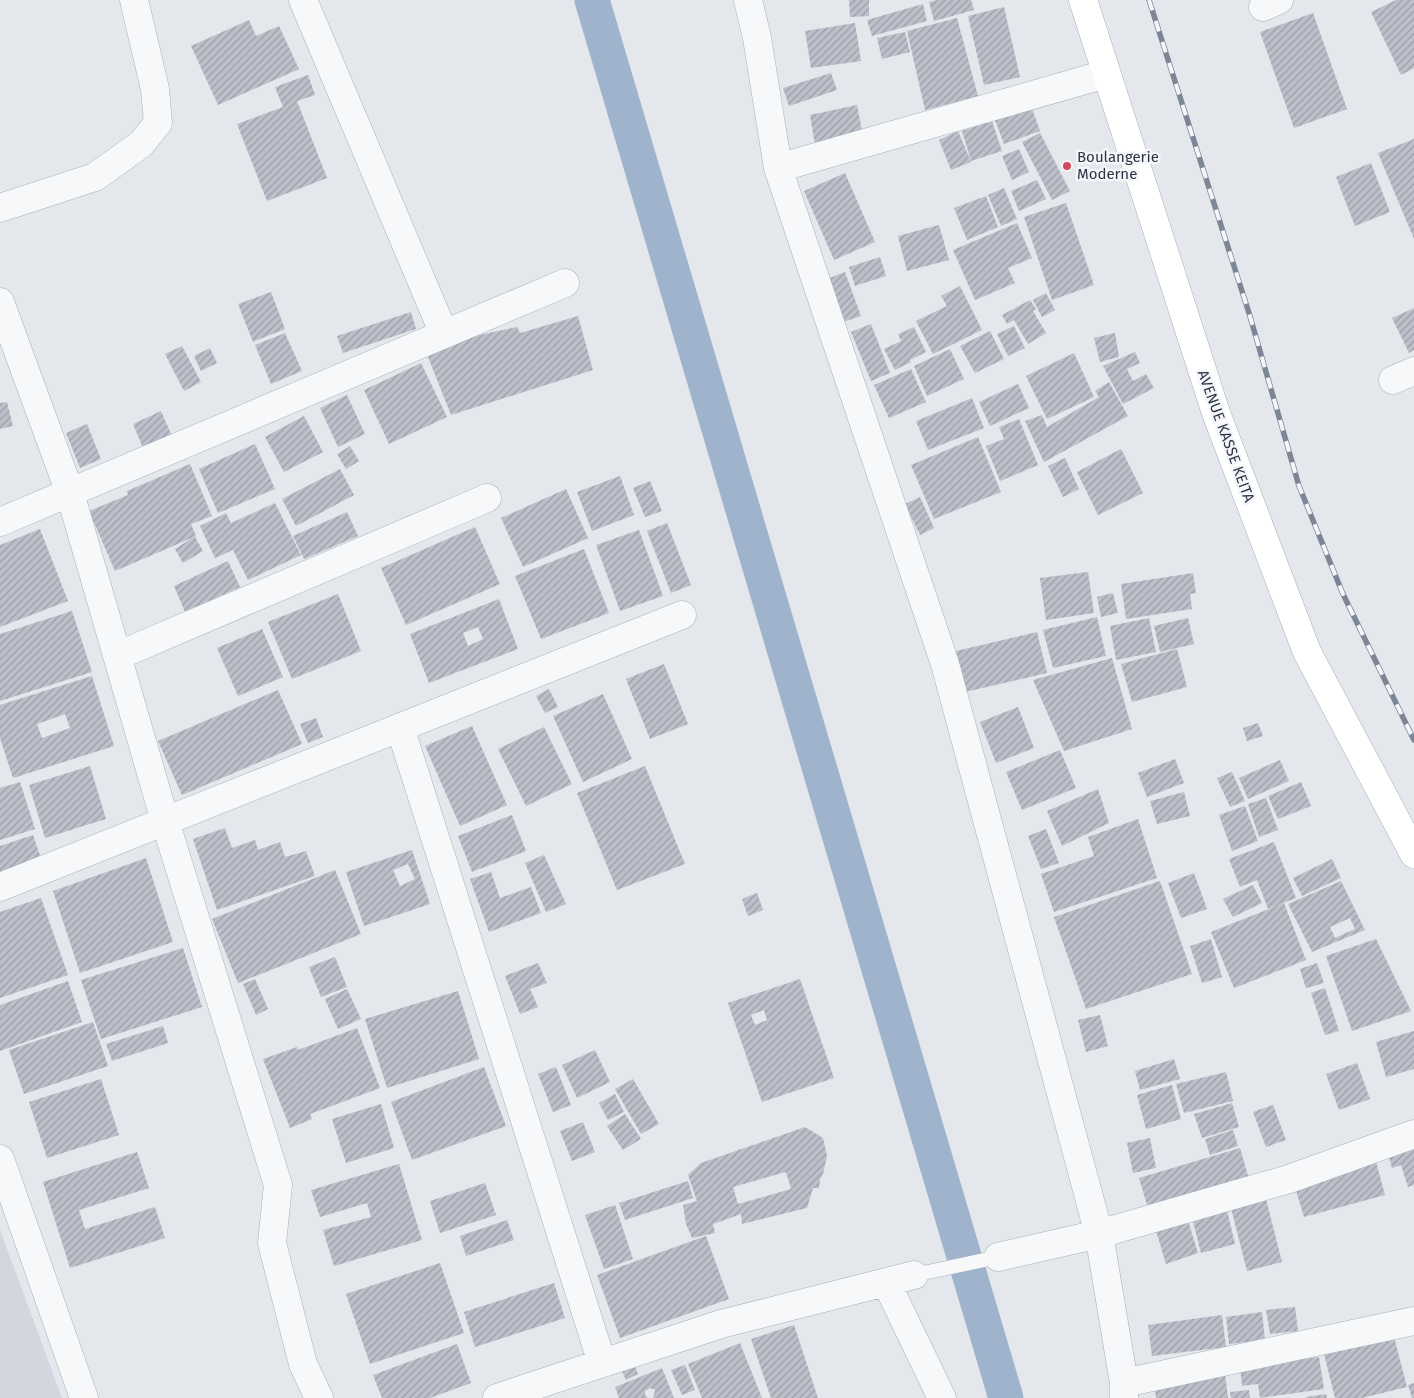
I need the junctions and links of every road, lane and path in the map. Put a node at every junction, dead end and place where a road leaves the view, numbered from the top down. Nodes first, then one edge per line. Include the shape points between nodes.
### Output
1 (134, 0) edge
2 (303, 0) edge
3 (748, 0) edge
4 (1083, 0) edge
5 (1106, 74) junction
6 (778, 168) junction
7 (0, 208) edge
8 (565, 283) dead end
9 (0, 302) edge
10 (444, 334) junction
11 (70, 493) junction
12 (487, 498) dead end
13 (0, 522) edge
14 (682, 615) dead end
15 (117, 656) junction
16 (400, 727) junction
17 (165, 821) junction
18 (1414, 854) edge
19 (0, 887) edge
20 (1414, 1134) edge
21 (0, 1159) edge
22 (1099, 1234) junction
23 (998, 1256) joint
24 (914, 1275) joint
25 (886, 1282) junction
26 (1414, 1321) edge
27 (602, 1363) junction
28 (1124, 1390) edge
29 (84, 1398) edge
30 (319, 1398) edge
31 (497, 1398) edge
32 (942, 1398) edge

1 - 7 street via 156,89 158,123 141,144 96,177
2 - 10 street
3 - 6 street
4 - 5 main road, AVENUE KASSE KEITA
5 - 6 street
5 - 18 main road, AVENUE KASSE KEITA via 1216,413 1307,652
6 - 22 street via 945,664
8 - 10 street
9 - 11 street
10 - 11 street
11 - 13 street
11 - 15 street
12 - 15 street
14 - 16 street
15 - 17 street
16 - 17 street
16 - 27 street
17 - 19 street
17 - 30 street via 278,1185 272,1243 303,1364
20 - 22 street via 1289,1179
21 - 29 street
22 - 23 street
22 - 28 street
23 - 24 lane
24 - 25 street
25 - 27 street via 720,1324
25 - 32 street
26 - 28 street
27 - 31 street

